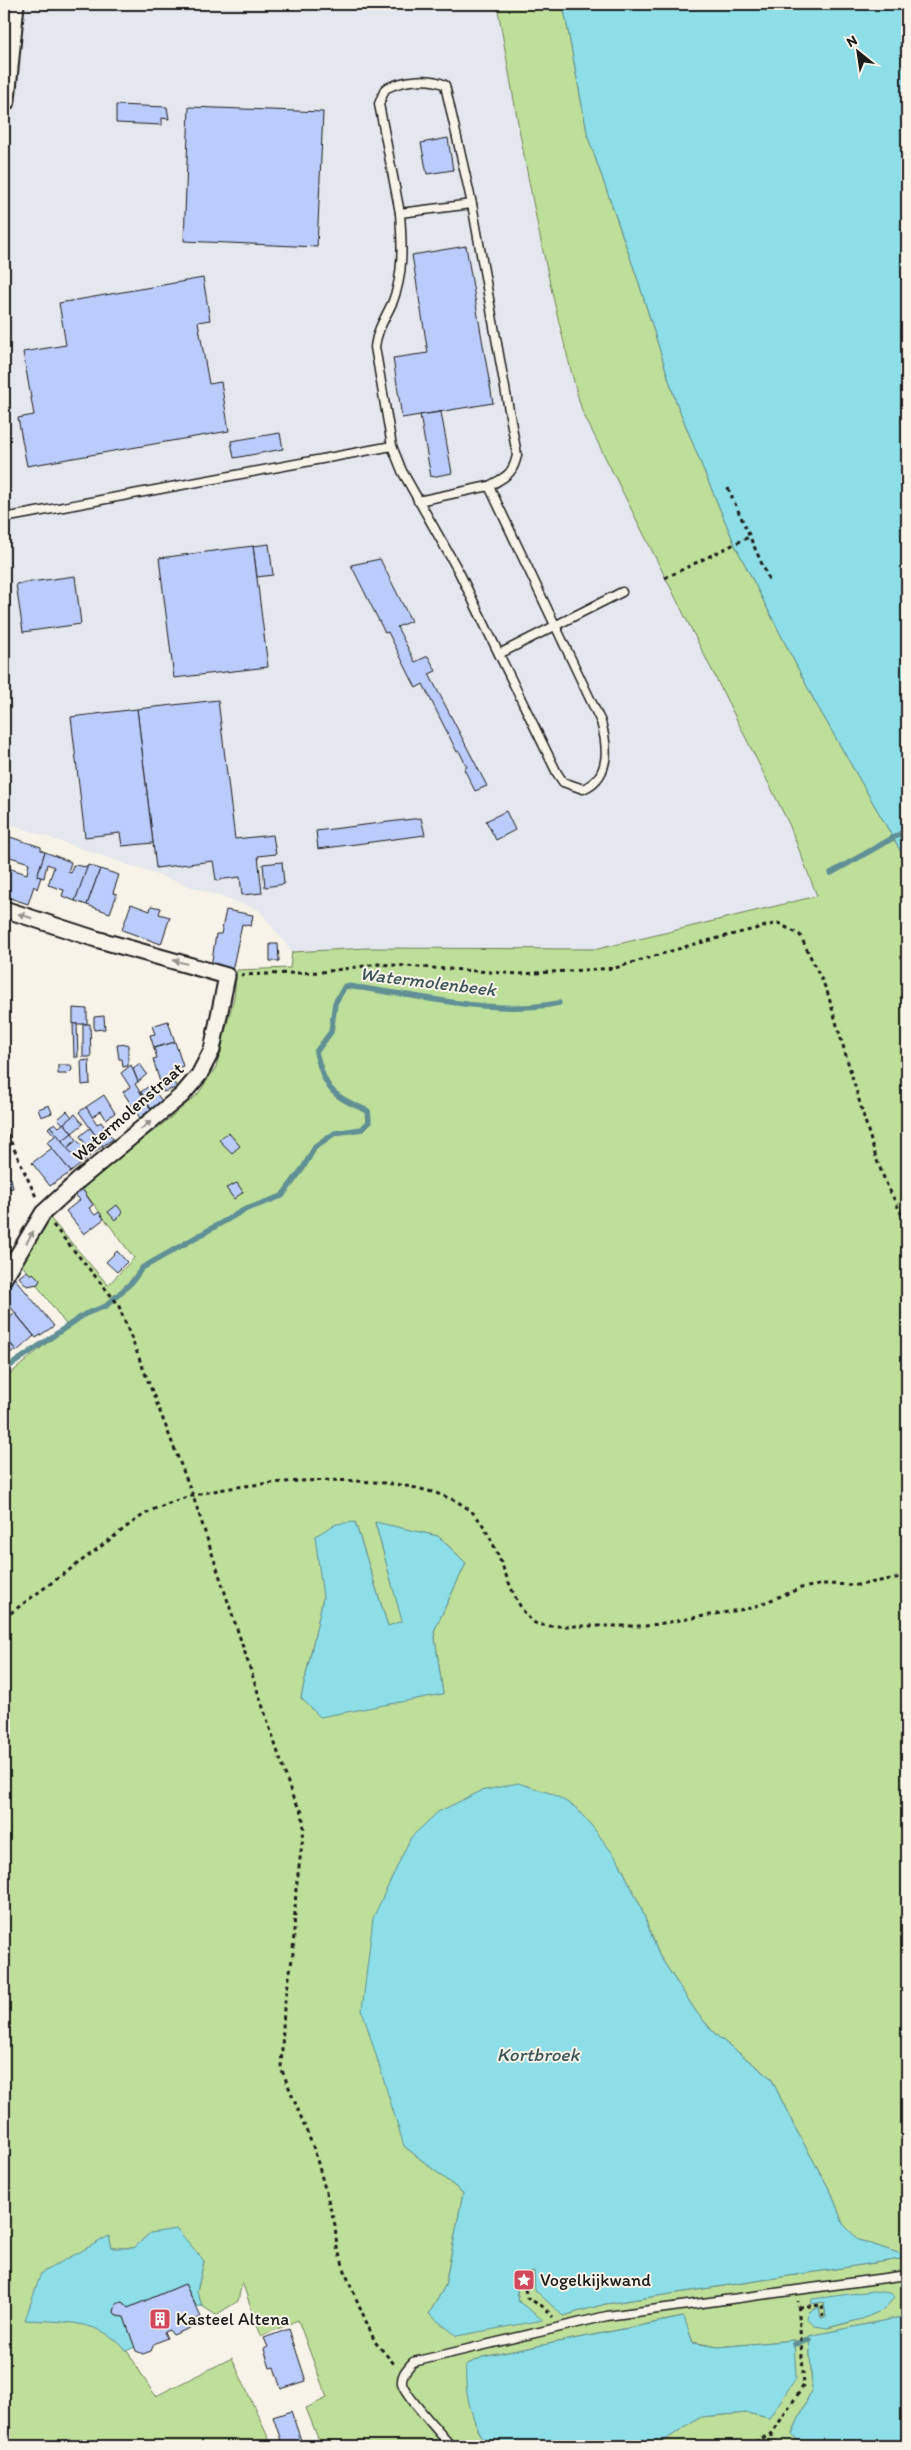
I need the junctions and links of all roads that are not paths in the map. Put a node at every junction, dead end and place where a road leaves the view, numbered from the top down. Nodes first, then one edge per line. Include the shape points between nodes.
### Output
1 (14, 4) edge
2 (4, 100) edge
3 (472, 204) junction
4 (400, 213) junction
5 (392, 446) junction
6 (489, 486) junction
7 (418, 501) junction
8 (4, 518) edge
9 (622, 592) dead end
10 (555, 626) junction
11 (499, 654) junction
12 (4, 909) edge
13 (4, 1278) edge
14 (907, 2274) edge
15 (451, 2446) edge

1 - 2 main road
3 - 4 lane
3 - 4 lane via 445,85 437,81 417,81 385,89 379,104
3 - 6 lane via 517,454 515,467 508,475
4 - 5 lane via 399,279 377,332 375,347
5 - 7 lane
5 - 8 lane
6 - 7 lane
6 - 10 lane
7 - 11 lane via 459,572
9 - 10 lane
10 - 11 lane
10 - 11 lane via 601,722 604,736 605,764 601,777 584,789 563,782
13 -> 12 street, Watermolenstraat via 43,1213 182,1094 199,1075 212,1050 227,976
14 - 15 lane via 608,2316 413,2362 403,2374 402,2383 408,2395

